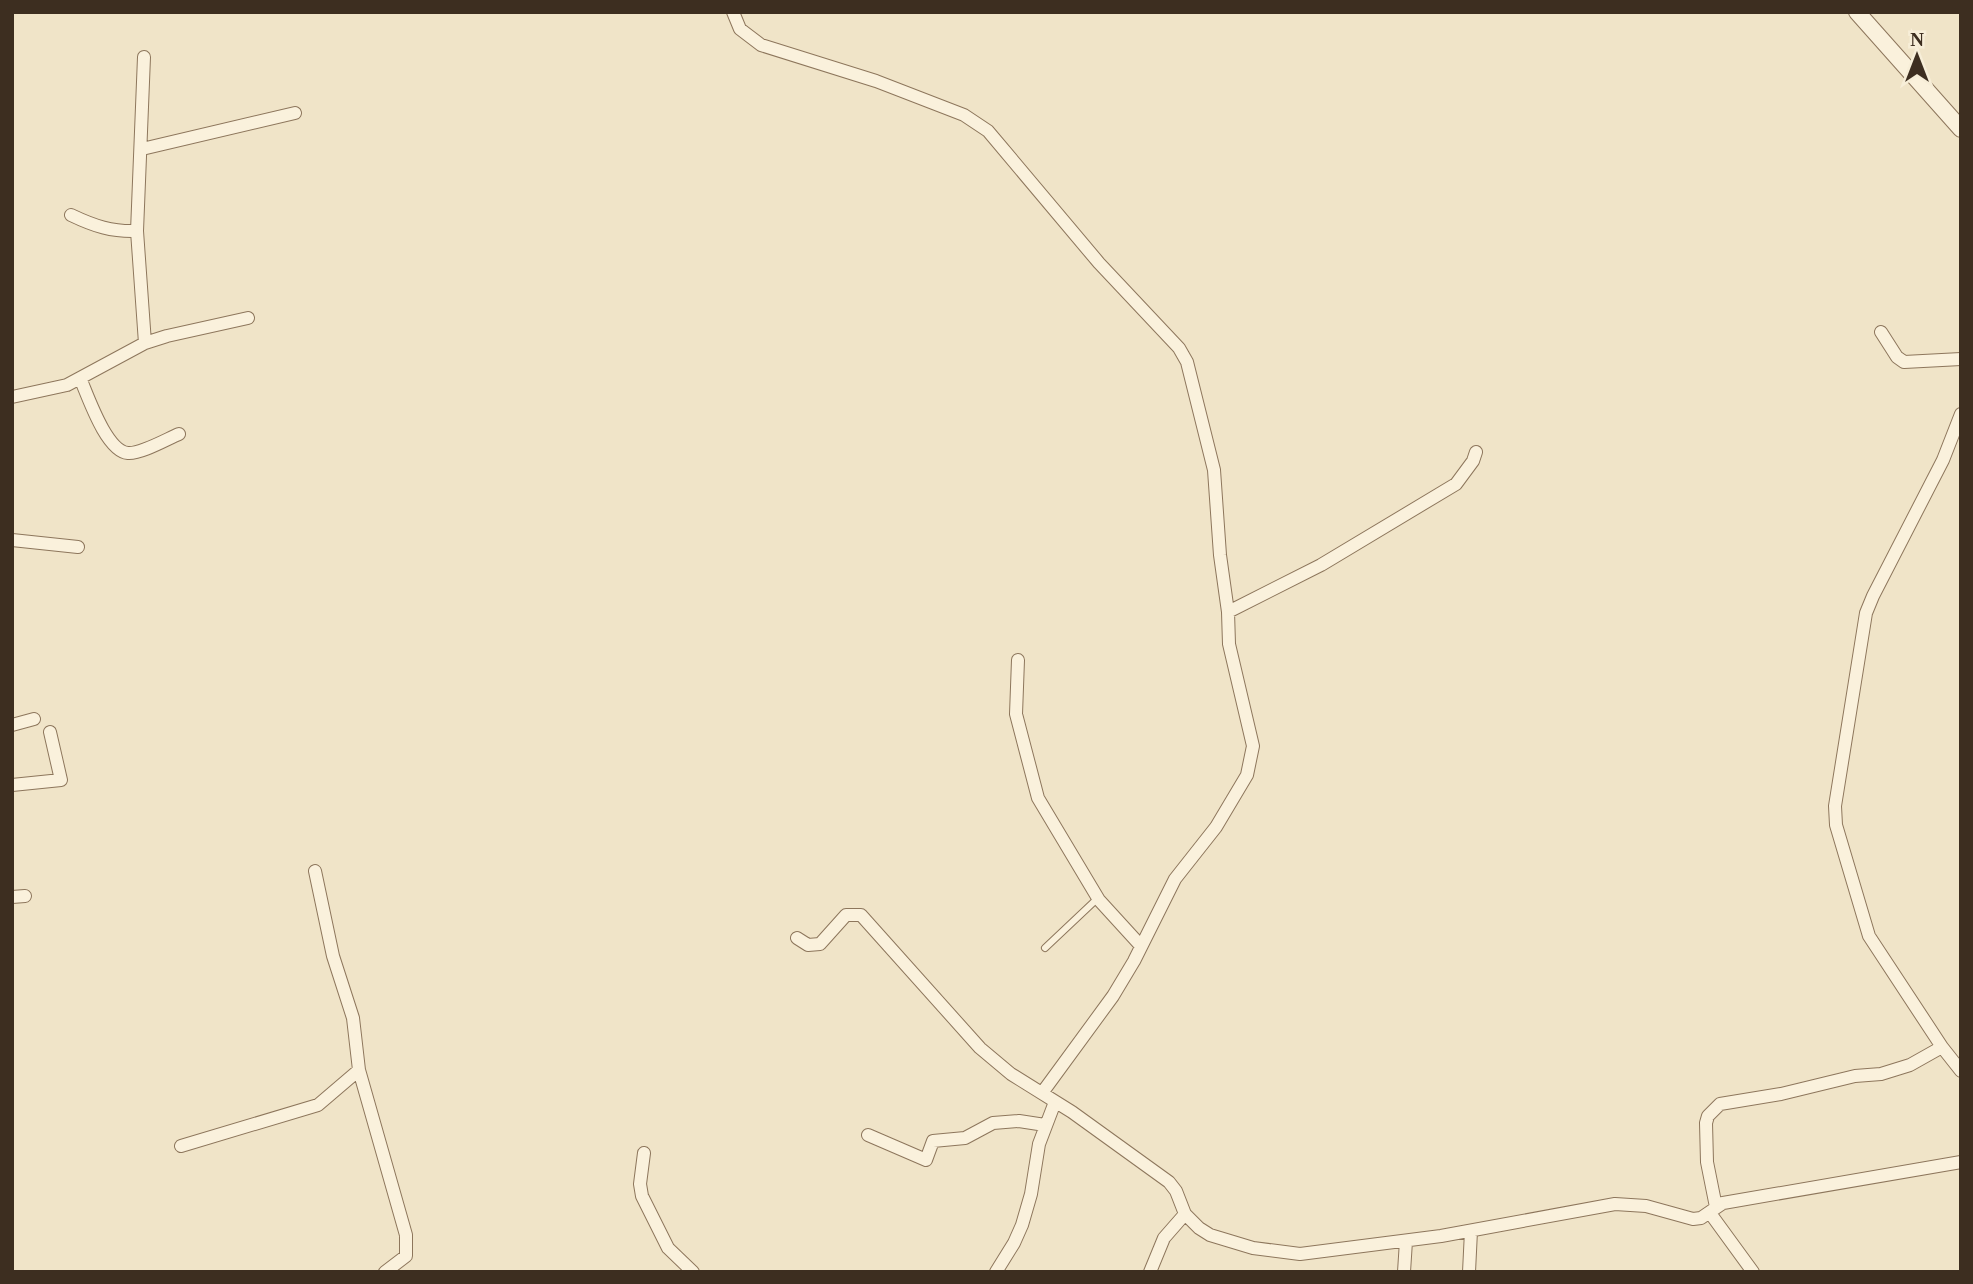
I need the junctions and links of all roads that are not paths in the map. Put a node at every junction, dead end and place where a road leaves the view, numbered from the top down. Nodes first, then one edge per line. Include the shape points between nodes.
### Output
1 (733, 12) edge
2 (1857, 12) edge
3 (144, 57) dead end
4 (295, 113) dead end
5 (1961, 129) edge
6 (142, 149) junction
7 (71, 215) dead end
8 (137, 231) junction
9 (248, 318) dead end
10 (1881, 332) dead end
11 (145, 343) junction
12 (1961, 359) edge
13 (80, 377) junction
14 (12, 397) edge
15 (1961, 414) edge
16 (179, 434) dead end
17 (1476, 453) dead end
18 (12, 540) edge
19 (78, 547) dead end
20 (1228, 612) junction
21 (1018, 660) dead end
22 (34, 719) dead end
23 (12, 725) edge
24 (50, 732) dead end
25 (12, 785) edge
26 (315, 871) dead end
27 (1098, 898) junction
28 (797, 938) dead end
29 (1141, 946) junction
30 (1045, 948) dead end
31 (1942, 1047) junction
32 (359, 1070) junction
33 (1961, 1071) edge
34 (1042, 1093) junction
35 (1055, 1101) junction
36 (1045, 1125) junction
37 (868, 1135) dead end
38 (181, 1146) dead end
39 (644, 1153) dead end
40 (1961, 1162) edge
41 (1713, 1210) junction
42 (1185, 1214) junction
43 (1471, 1231) junction
44 (1406, 1241) junction
45 (385, 1272) edge
46 (692, 1272) edge
47 (996, 1272) edge
48 (1150, 1272) edge
49 (1404, 1272) edge
50 (1469, 1272) edge
51 (1753, 1272) edge

1 - 20 street via 740,29 761,45 876,81 978,123 1179,348 1193,377 1214,470
2 - 5 street
3 - 6 street
4 - 6 street
6 - 8 street
7 - 8 street via 117,232
8 - 11 street
9 - 11 street
10 - 12 street via 1904,362
11 - 13 street
13 - 14 street via 67,385
13 - 16 street via 116,448 137,452
15 - 31 street via 1866,613 1835,806 1836,825 1868,936
17 - 20 street via 1456,484 1321,565
18 - 19 street
20 - 29 street via 1229,644 1253,746 1251,761 1216,827 1175,880
21 - 27 street via 1016,714 1032,782
22 - 23 street
24 - 25 street via 61,780
26 - 32 street via 333,956 354,1018
27 - 29 street
27 - 30 lane
28 - 34 street via 808,945 820,944 846,915 860,915 980,1048
29 - 34 street via 1113,996
31 - 33 street
31 - 41 street via 1910,1065 1881,1074 1720,1104 1706,1123
32 - 38 street via 318,1105
32 - 45 street via 407,1247 406,1256
34 - 35 street
35 - 36 street
35 - 42 street via 1169,1182
36 - 37 street via 993,1123 965,1138 933,1141 926,1160
36 - 47 street via 1022,1225
39 - 46 street via 642,1196 668,1248
40 - 41 street via 1723,1203
41 - 43 street via 1693,1219 1646,1206 1615,1204
41 - 51 street
42 - 44 street via 1210,1235 1278,1252 1322,1252
42 - 48 street via 1164,1238
43 - 44 street
43 - 50 street
44 - 49 street

